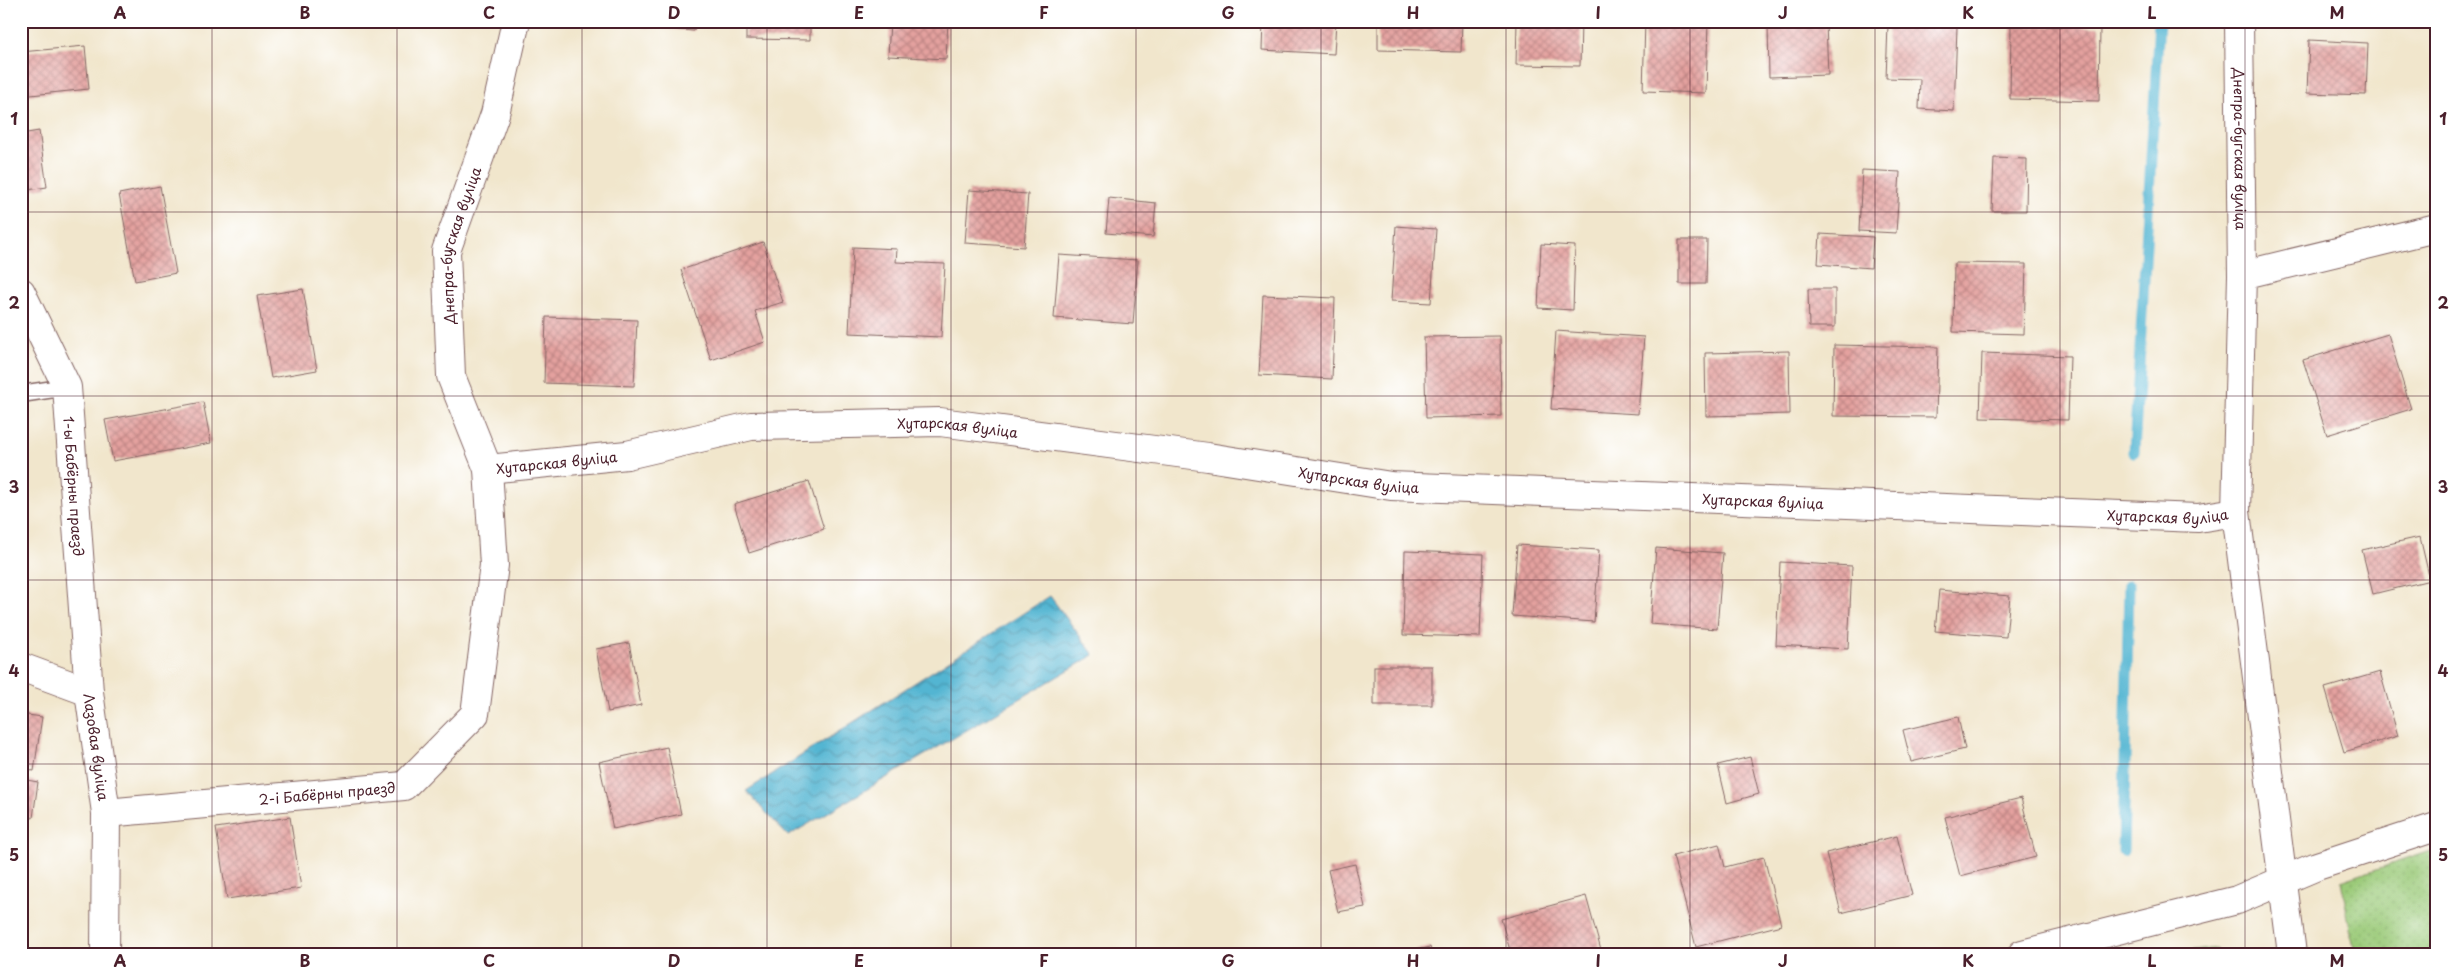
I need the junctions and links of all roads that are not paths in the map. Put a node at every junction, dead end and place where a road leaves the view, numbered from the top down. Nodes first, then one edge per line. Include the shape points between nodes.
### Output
1 (516, 21) edge
2 (2239, 21) edge
3 (2436, 228) edge
4 (2242, 275) junction
5 (21, 292) edge
6 (67, 387) junction
7 (21, 394) edge
8 (488, 469) junction
9 (2236, 512) junction
10 (21, 667) edge
11 (89, 692) junction
12 (106, 814) junction
13 (2436, 828) edge
14 (2283, 881) junction
15 (105, 954) edge
16 (2022, 954) edge
17 (2292, 954) edge

1 - 8 street, Днепра-бугская вуліца via 495,114 446,251 451,376
2 - 4 street, Днепра-бугская вуліца
3 - 4 street
4 - 9 street, Днепра-бугская вуліца
5 - 6 street, 1-ы Бабёрны праезд
6 - 7 lane
6 - 11 street, 1-ы Бабёрны праезд
8 - 9 street, Хутарская вуліца via 627,455 751,426 940,422 1208,457 1391,486 2198,518
8 - 12 street, 2-і Бабёрны праезд via 494,565 475,714 404,786
9 - 14 street, Днепра-бугская вуліца
10 - 11 street, Лазовая вуліца
11 - 12 street, Лазовая вуліца
12 - 15 street
13 - 14 street via 2316,866
14 - 16 street via 2237,900
14 - 17 street, Днепра-бугская вуліца

